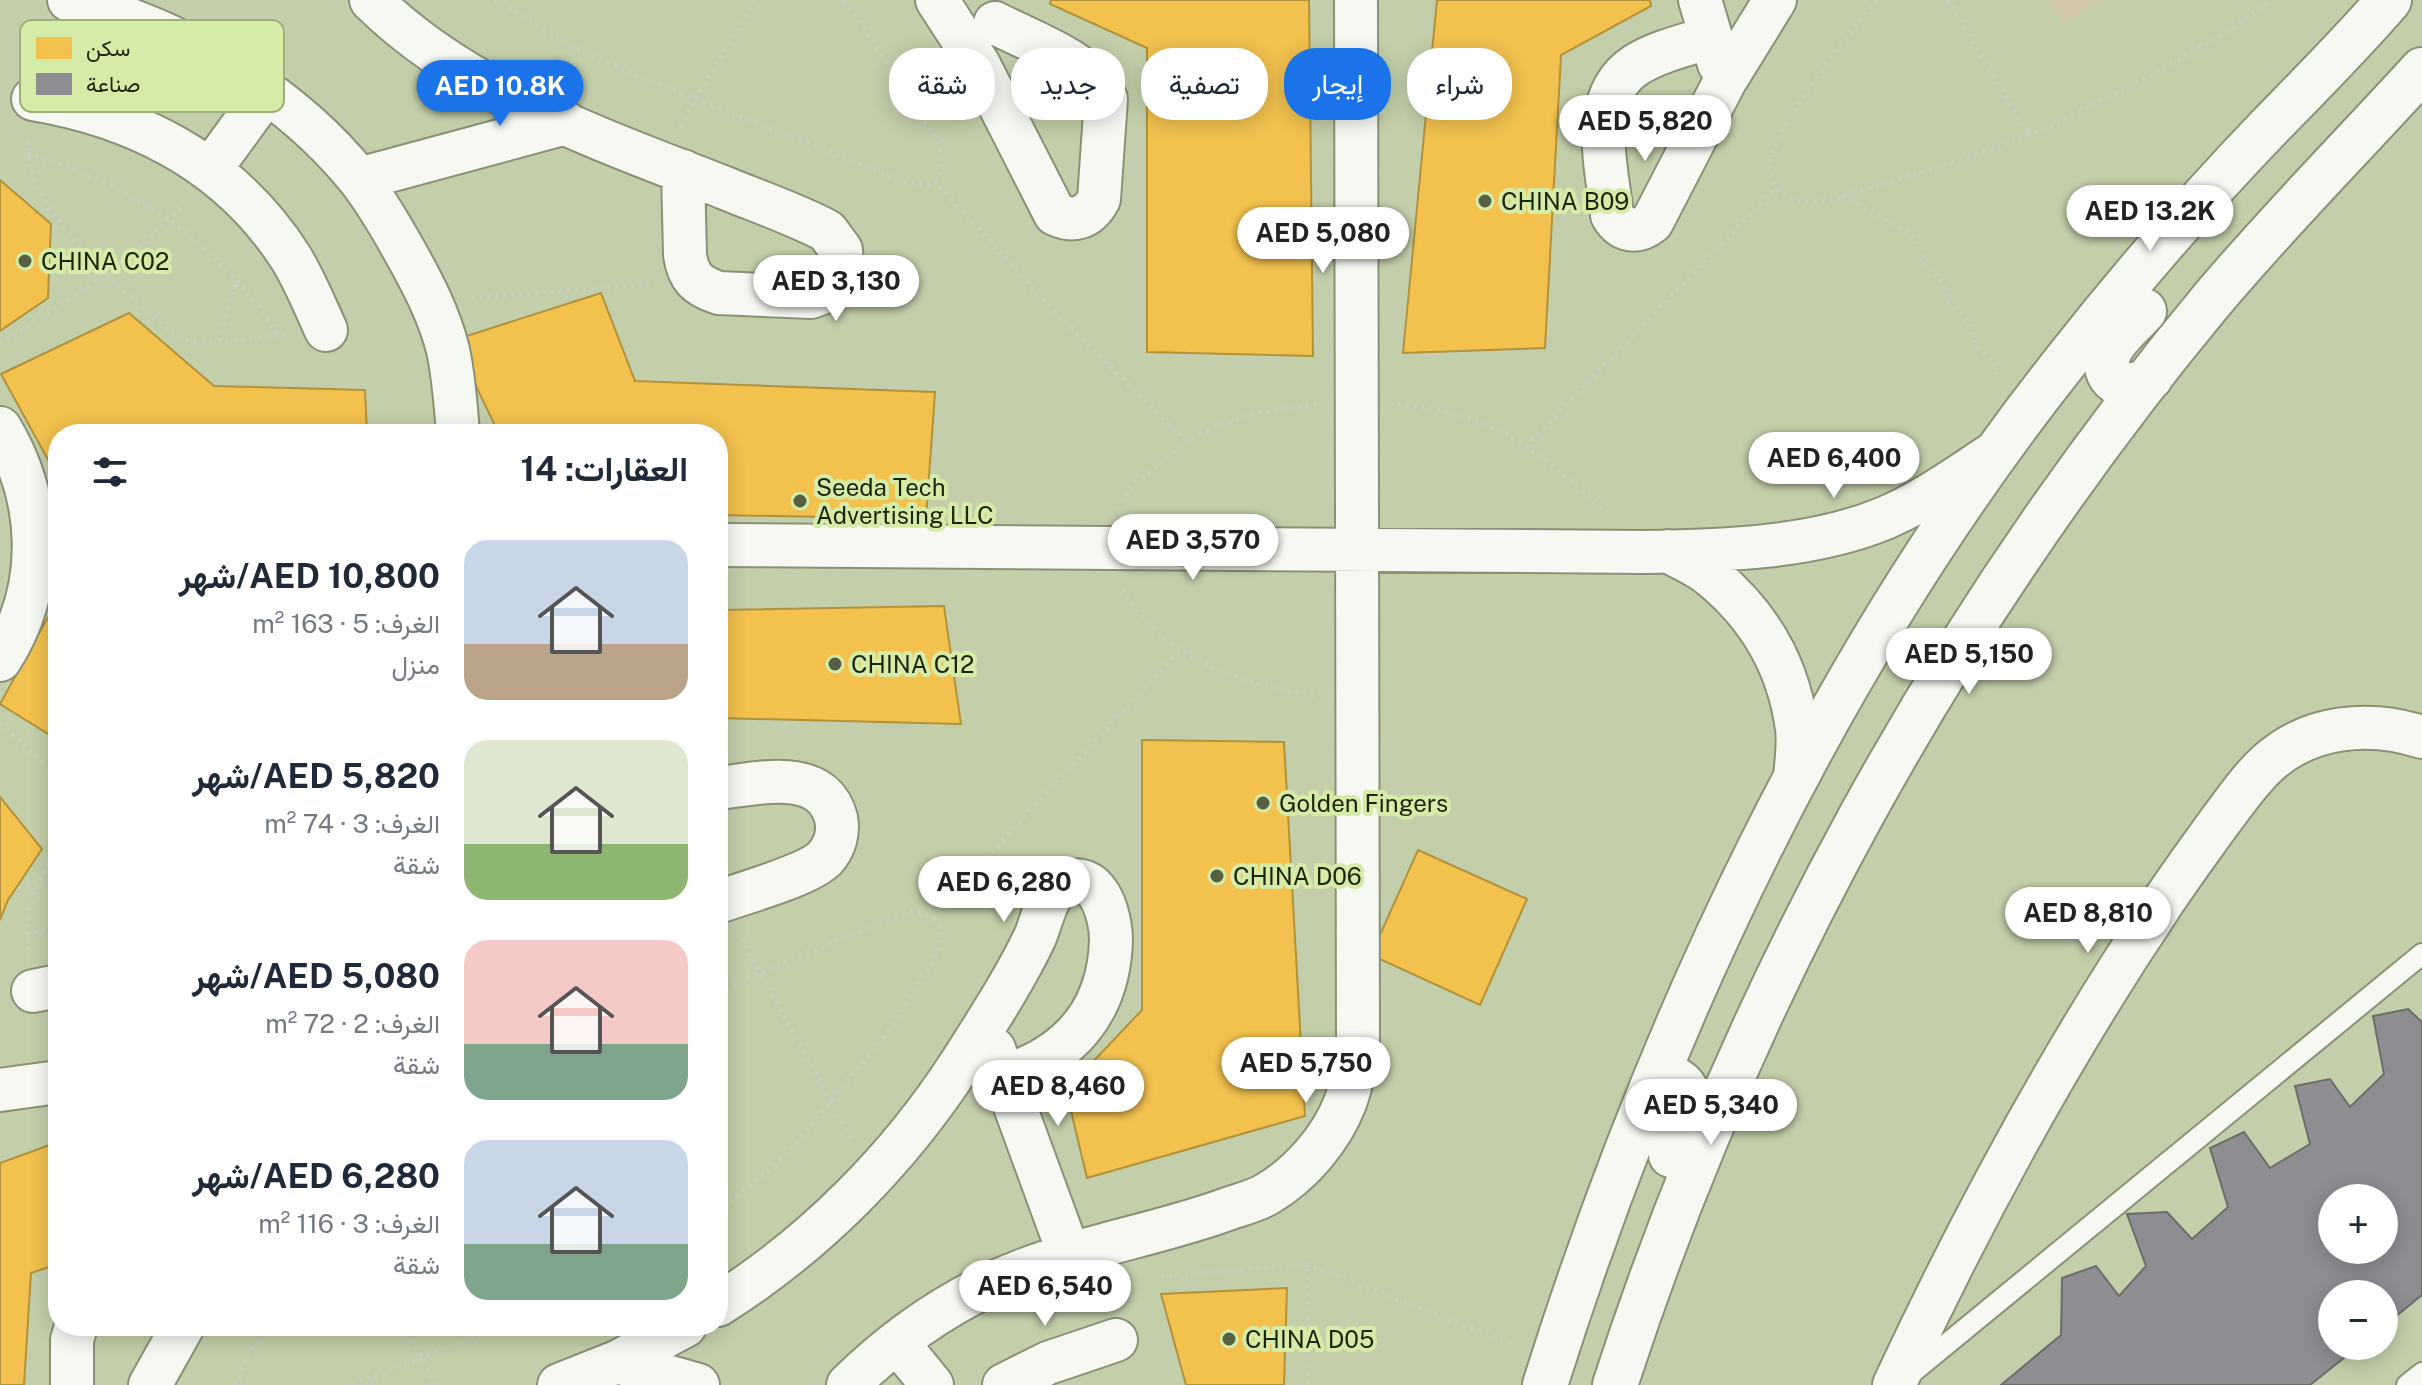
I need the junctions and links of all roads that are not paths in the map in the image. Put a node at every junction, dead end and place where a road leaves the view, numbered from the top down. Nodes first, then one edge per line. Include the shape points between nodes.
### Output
1 (371, 0) edge
2 (937, 0) edge
3 (1356, 0) edge
4 (1775, 0) edge
5 (2389, 0) edge
6 (96, 4) edge
7 (999, 11) edge
8 (1706, 18) edge
9 (133, 20) edge
10 (968, 48) edge
11 (985, 48) edge
12 (2345, 51) junction
13 (2422, 70) edge
14 (1725, 81) junction
15 (995, 96) edge
16 (284, 107) edge
17 (94, 112) edge
18 (252, 112) edge
19 (566, 123) junction
20 (670, 166) junction
21 (210, 170) junction
22 (359, 179) junction
23 (326, 330) road end
24 (2150, 378) junction
25 (457, 424) edge
26 (0, 428) edge
27 (2000, 449) junction
28 (41, 487) edge
29 (728, 545) edge
30 (1356, 550) junction
31 (1668, 551) junction
32 (48, 596) edge
33 (20, 623) junction
34 (0, 660) edge
35 (2422, 737) edge
36 (1795, 779) junction
37 (728, 787) edge
38 (728, 898) edge
39 (2422, 954) edge
40 (985, 1024) junction
41 (1004, 1076) junction
42 (1657, 1077) junction
43 (48, 1083) edge
44 (0, 1090) edge
45 (1069, 1254) junction
46 (728, 1298) edge
47 (1643, 1300) junction
48 (73, 1336) edge
49 (177, 1336) edge
50 (666, 1336) edge
51 (1116, 1340) dead end
52 (897, 1342) junction
53 (617, 1362) junction
54 (1549, 1372) edge
55 (2422, 1373) edge
56 (72, 1385) edge
57 (150, 1385) edge
58 (559, 1385) edge
59 (698, 1385) edge
60 (848, 1385) edge
61 (932, 1385) edge
62 (1004, 1385) edge
63 (1615, 1385) edge
64 (1896, 1385) edge
65 (2407, 1385) edge

1 - 19 street via 441,56
2 - 10 street
3 - 30 street
4 - 14 street
5 - 12 street
6 - 9 street
7 - 11 street
7 - 15 street via 1086,70 1106,99 1099,199 1086,216 1065,219 1055,214
8 - 14 street
8 - 14 street via 1636,66 1610,95 1604,134 1612,215 1625,229 1645,228 1652,222
12 - 24 street via 2318,110 2299,136 2108,354 2111,376 2119,383 2130,387
12 - 27 street via 2130,282
13 - 24 street via 2271,231
16 - 22 street
17 - 21 street via 166,142
18 - 21 street
19 - 20 street
19 - 22 street
20 - 20 street via 687,268 694,281 719,293 811,297 832,286 842,263 841,250 827,231
21 - 23 street via 240,196 291,258
22 - 25 street via 431,301 452,373
24 - 47 street via 2002,582 1887,769 1736,1068
26 - 28 street
27 - 31 street via 1924,499 1844,531 1803,541
27 - 36 street via 1879,629
28 - 33 street via 32,505 34,549
29 - 30 street
30 - 31 street
30 - 45 street via 1358,1044 1344,1104 1312,1156 1265,1195
31 - 36 street via 1709,574 1744,606 1771,643 1789,687 1797,732
32 - 33 street
33 - 34 street
35 - 64 street via 2381,727 2341,728 2303,740 2269,761 2243,790 2180,877 2065,1058 1971,1228
36 - 42 street
37 - 38 street via 791,781 808,785 823,794 838,826 835,843 811,868
39 - 64 lane
40 - 41 street
40 - 41 street via 1020,967 1051,895 1070,882 1093,886 1106,906 1111,933 1104,988 1075,1036 1055,1054
40 - 46 street via 932,1103 872,1176 779,1262
41 - 45 street
42 - 47 street via 1675,1078 1690,1101 1640,1242
42 - 54 street via 1583,1265
43 - 44 street
45 - 52 street via 979,1290
47 - 63 street
48 - 56 street
49 - 57 street
50 - 53 street
51 - 62 street via 1048,1363
52 - 60 street
52 - 61 street
53 - 58 street
53 - 59 street
55 - 65 lane

